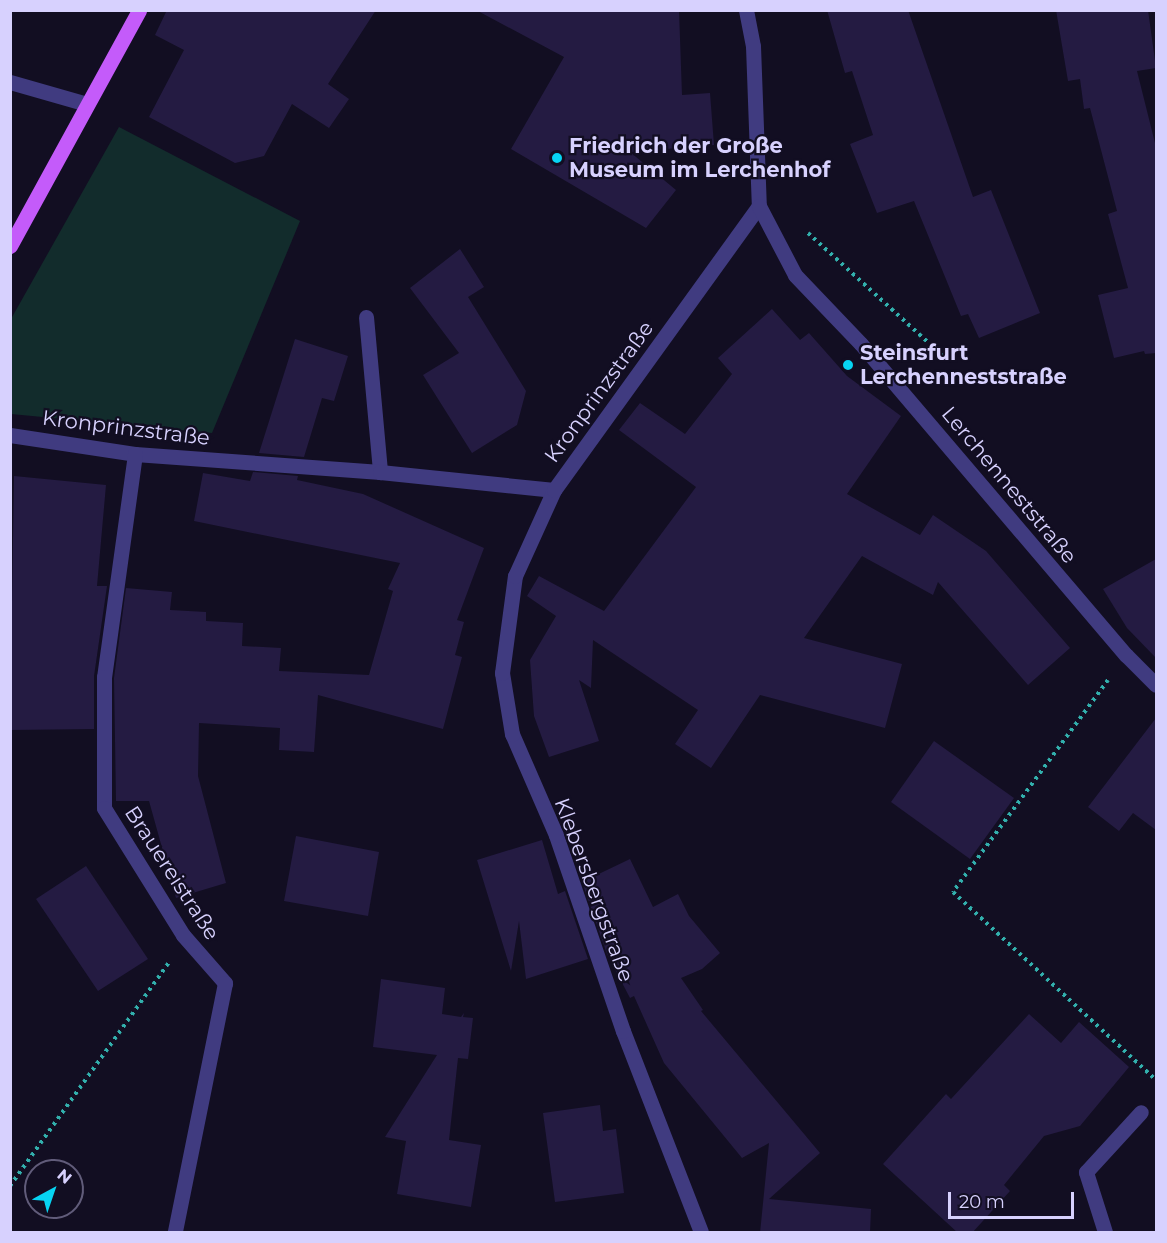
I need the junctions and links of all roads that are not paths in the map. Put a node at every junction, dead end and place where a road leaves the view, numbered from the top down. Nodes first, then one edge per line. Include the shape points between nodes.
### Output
1 (139, 10) edge
2 (746, 10) edge
3 (10, 82) edge
4 (87, 104) junction
5 (759, 206) junction
6 (10, 246) edge
7 (366, 317) dead end
8 (10, 435) edge
9 (135, 454) junction
10 (380, 472) junction
11 (554, 490) junction
12 (1156, 685) edge
13 (1141, 1112) dead end
14 (175, 1233) edge
15 (700, 1233) edge
16 (1105, 1233) edge

1 - 4 main road
2 - 5 street, Lerchenneststraße via 753,46
3 - 4 street
4 - 6 main road
5 - 11 street, Kronprinzstraße
5 - 12 street, Lerchenneststraße via 795,275 861,344 1126,655
7 - 10 street
8 - 9 street, Kronprinzstraße
9 - 10 street, Kronprinzstraße
9 - 14 street, Brauereistraße via 104,677 104,808 183,935 225,983
10 - 11 street, Kronprinzstraße
11 - 15 street, Klebersbergstraße via 514,576 502,673 512,734 556,835 623,1031
13 - 16 street via 1086,1172

